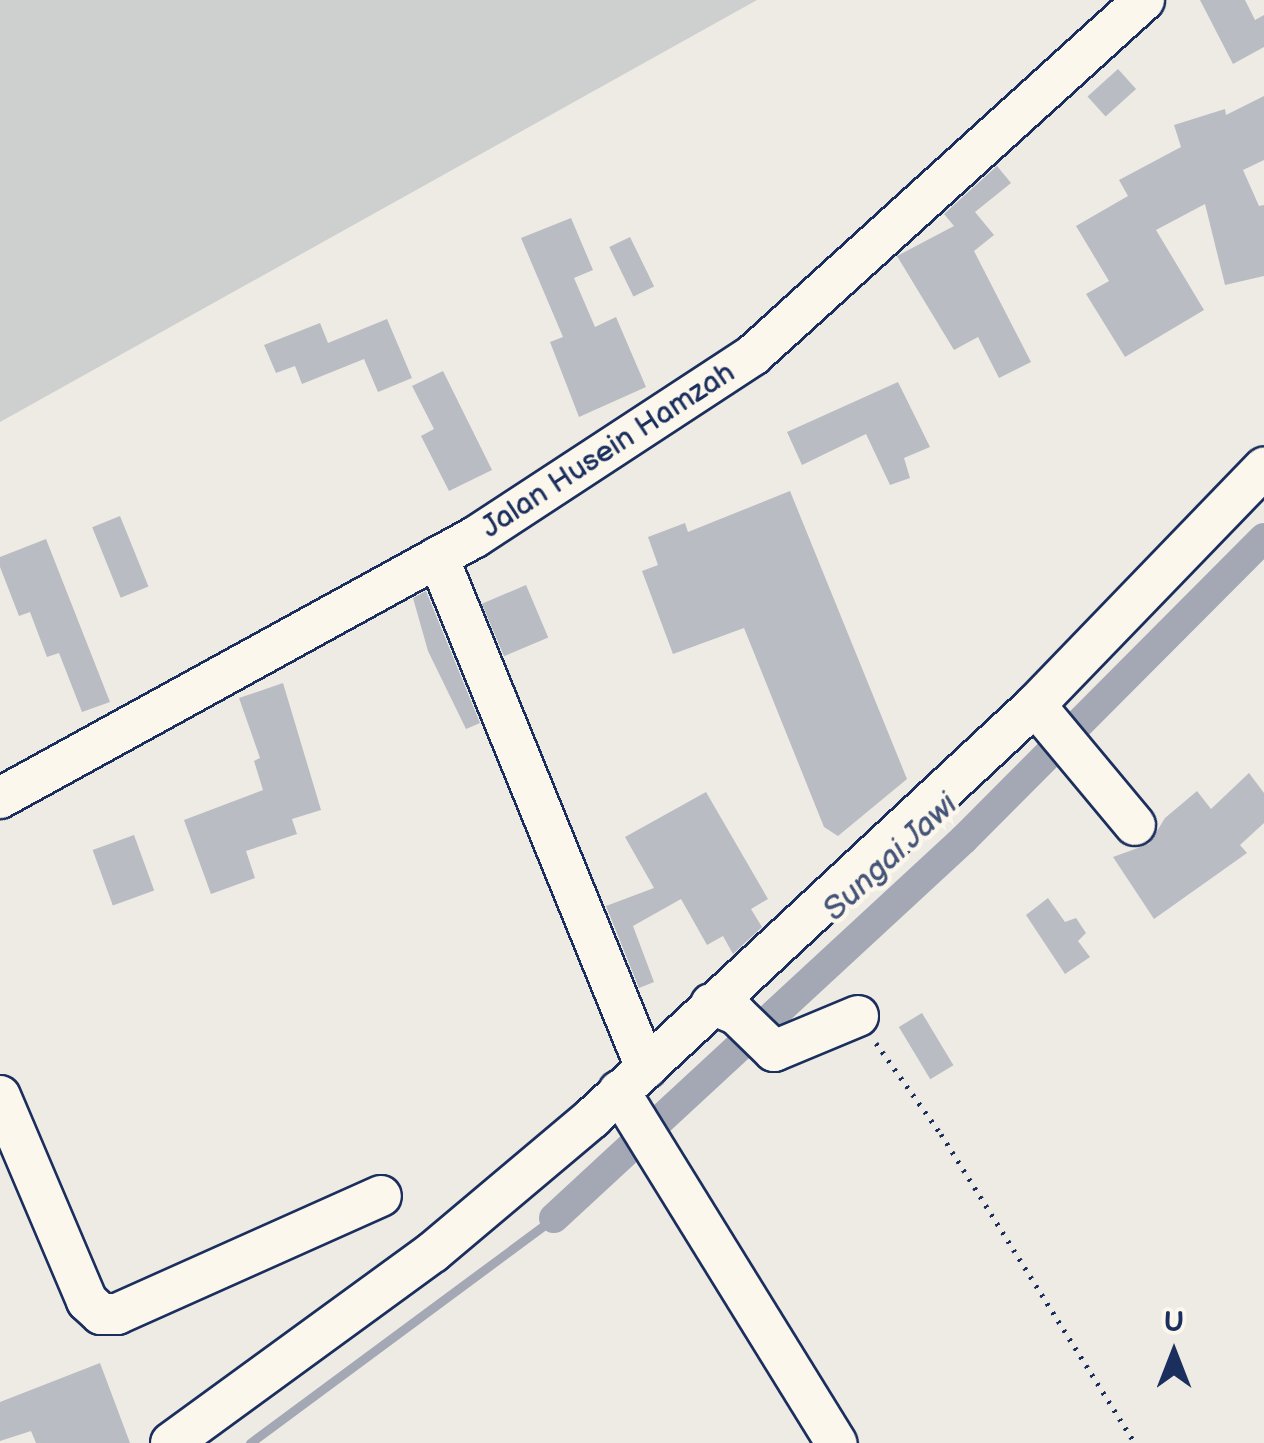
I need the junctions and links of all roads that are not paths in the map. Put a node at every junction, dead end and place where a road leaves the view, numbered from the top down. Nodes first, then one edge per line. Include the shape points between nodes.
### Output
1 (1144, 0) edge
2 (1264, 468) edge
3 (438, 558) junction
4 (1041, 712) junction
5 (0, 798) edge
6 (1135, 825) dead end
7 (724, 1009) junction
8 (858, 1016) road end
9 (631, 1087) junction
10 (0, 1096) edge
11 (381, 1196) dead end
12 (182, 1440) edge
13 (836, 1443) edge

1 - 3 street, Jalan Husein Hamzah via 753,355 620,447
2 - 4 street
3 - 5 street, Jalan Husein Hamzah
3 - 9 street
4 - 6 street
4 - 7 street
7 - 8 street via 774,1052
7 - 9 street
9 - 12 street via 433,1252
9 - 13 street via 656,1147
10 - 11 street via 87,1302 101,1314 117,1314

